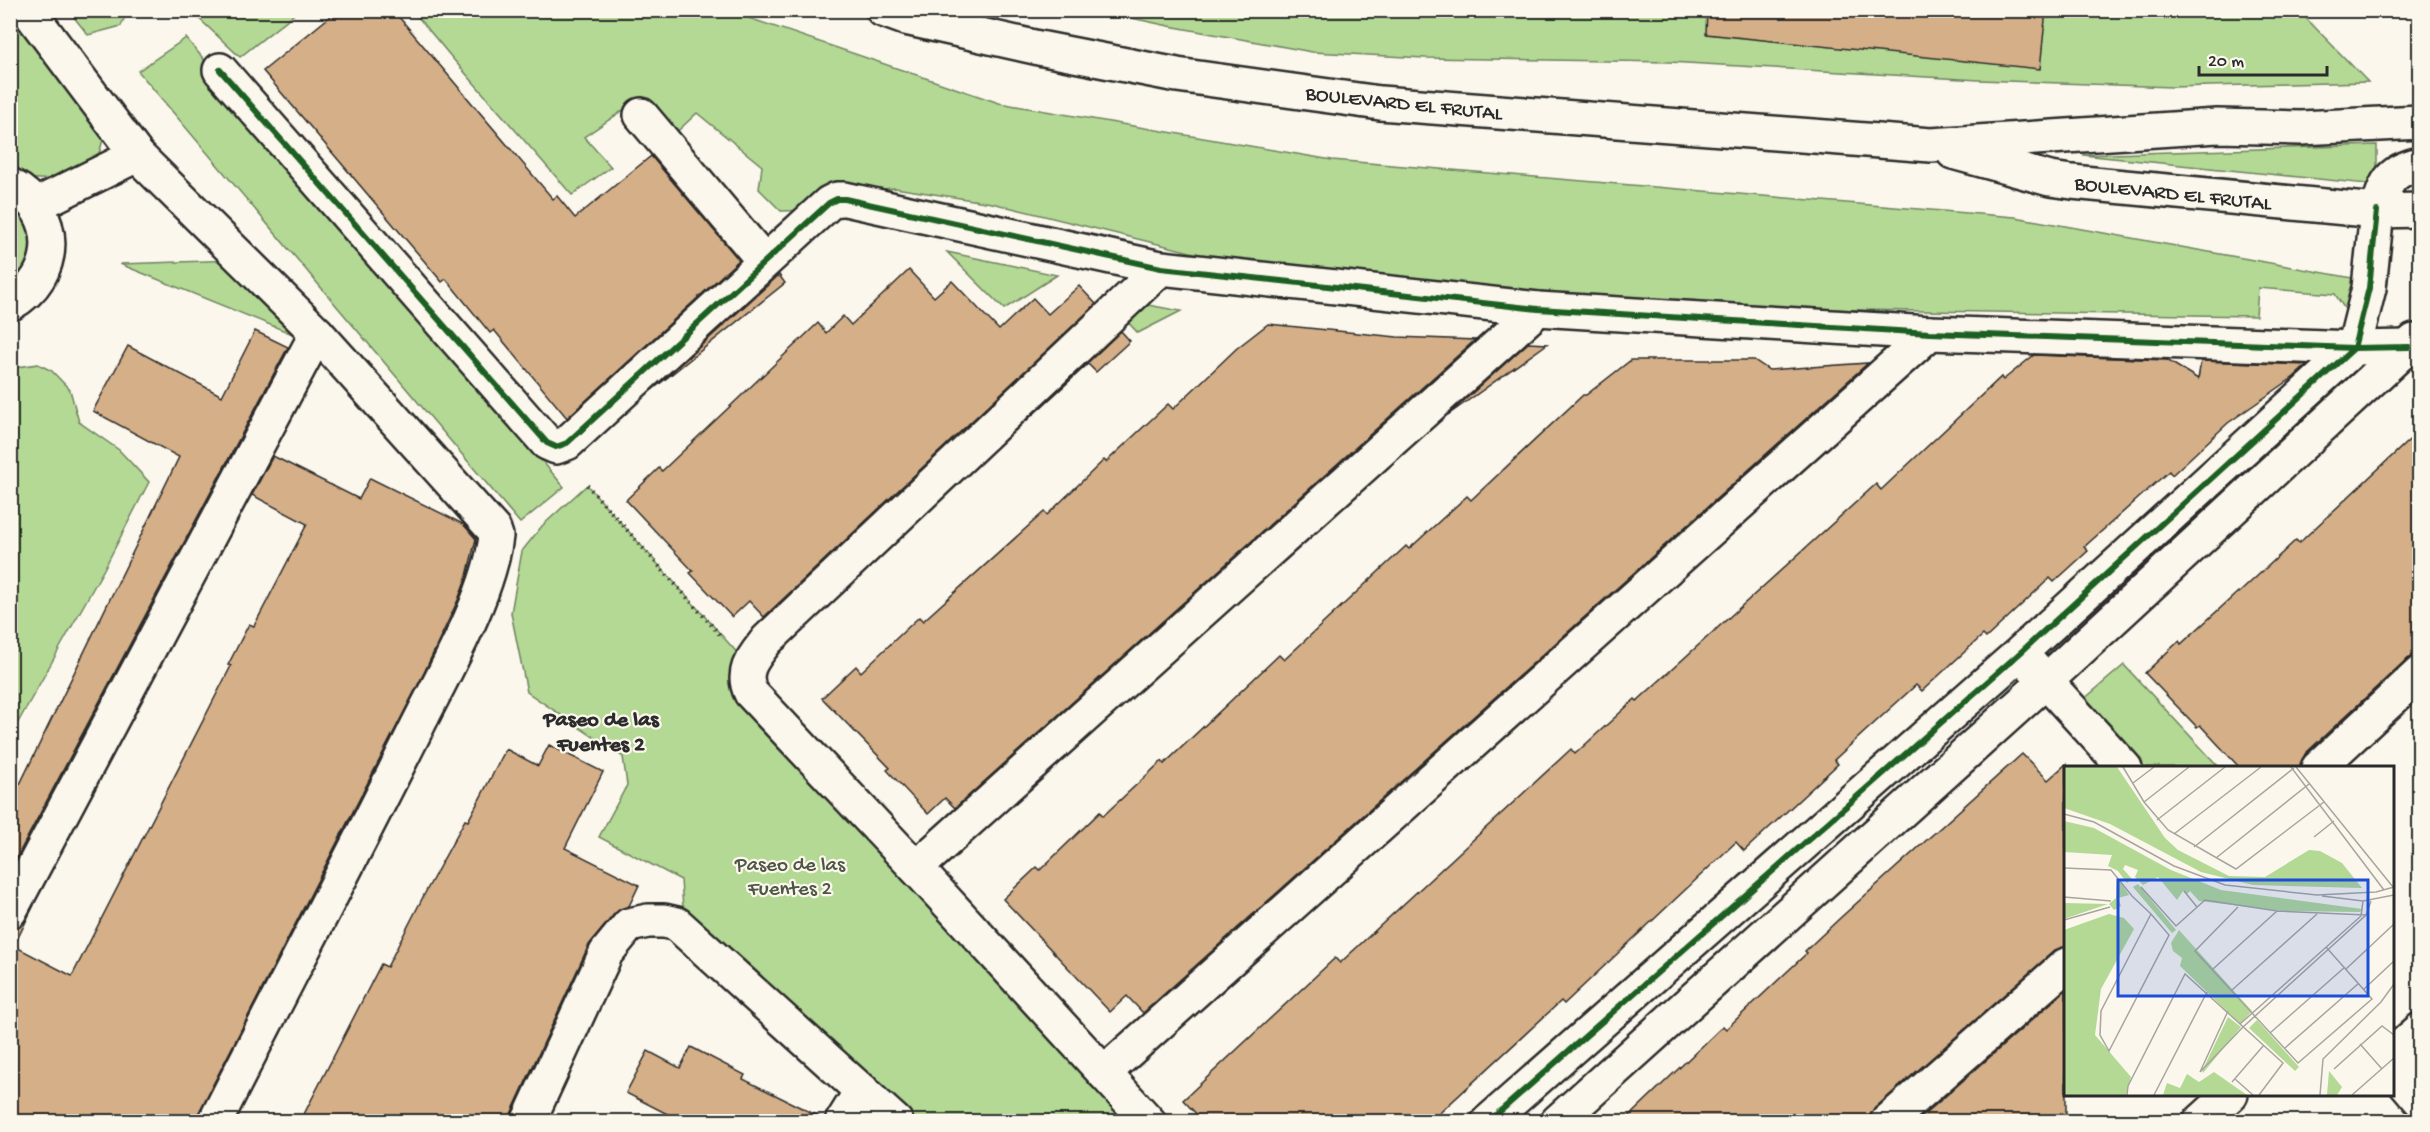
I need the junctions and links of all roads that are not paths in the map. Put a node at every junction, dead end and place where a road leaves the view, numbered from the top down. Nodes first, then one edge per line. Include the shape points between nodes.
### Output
1 (28, 10) edge
2 (883, 10) edge
3 (220, 70) dead end
4 (641, 115) dead end
5 (2420, 122) edge
6 (1931, 146) junction
7 (137, 155) junction
8 (2420, 164) edge
9 (10, 185) edge
10 (36, 205) junction
11 (2420, 210) edge
12 (2377, 212) junction
13 (764, 261) junction
14 (1161, 268) junction
15 (10, 304) edge
16 (1538, 309) junction
17 (317, 333) junction
18 (1930, 333) junction
19 (2414, 341) edge
20 (2354, 348) junction
21 (2020, 653) junction
22 (2420, 673) edge
23 (2046, 681) junction
24 (2123, 766) edge
25 (2320, 766) edge
26 (916, 868) junction
27 (10, 911) edge
28 (2064, 967) edge
29 (2420, 1030) edge
30 (2394, 1053) edge
31 (2394, 1069) edge
32 (1104, 1073) junction
33 (862, 1090) junction
34 (2230, 1096) edge
35 (2420, 1100) edge
36 (215, 1122) edge
37 (528, 1122) edge
38 (842, 1122) edge
39 (896, 1122) edge
40 (1149, 1122) edge
41 (1488, 1122) edge
42 (1557, 1122) edge
43 (1887, 1122) edge
44 (2200, 1122) edge

1 - 7 street
2 - 6 street, BOULEVARD EL FRUTAL via 1039,48 1177,75 1380,103
3 - 13 street via 551,446 567,443
4 - 13 street
5 - 6 street, BOULEVARD EL FRUTAL via 2301,128 2217,126
6 - 12 street, BOULEVARD EL FRUTAL via 2050,179
7 - 10 street
7 - 17 street
8 - 12 street via 2395,172 2386,182
9 - 10 street
10 - 15 street via 46,224 46,265 36,283
11 - 12 street, BOULEVARD EL FRUTAL
12 - 20 street via 2369,288
13 - 14 street via 829,203 845,199
14 - 16 street
14 - 26 street via 767,640 748,665 746,682 751,693
16 - 18 street
16 - 26 street
17 - 27 street
17 - 36 street via 494,530 495,543 482,590 456,647
18 - 20 street
18 - 32 street
19 - 20 street
19 - 23 street
20 - 21 street
21 - 23 street
21 - 41 street
22 - 25 street
23 - 24 street
23 - 42 street
26 - 32 street
28 - 43 street
29 - 30 street
31 - 35 street
32 - 40 street
33 - 37 street via 677,924 648,921 629,925 606,953
33 - 38 street
33 - 39 street
34 - 44 street

